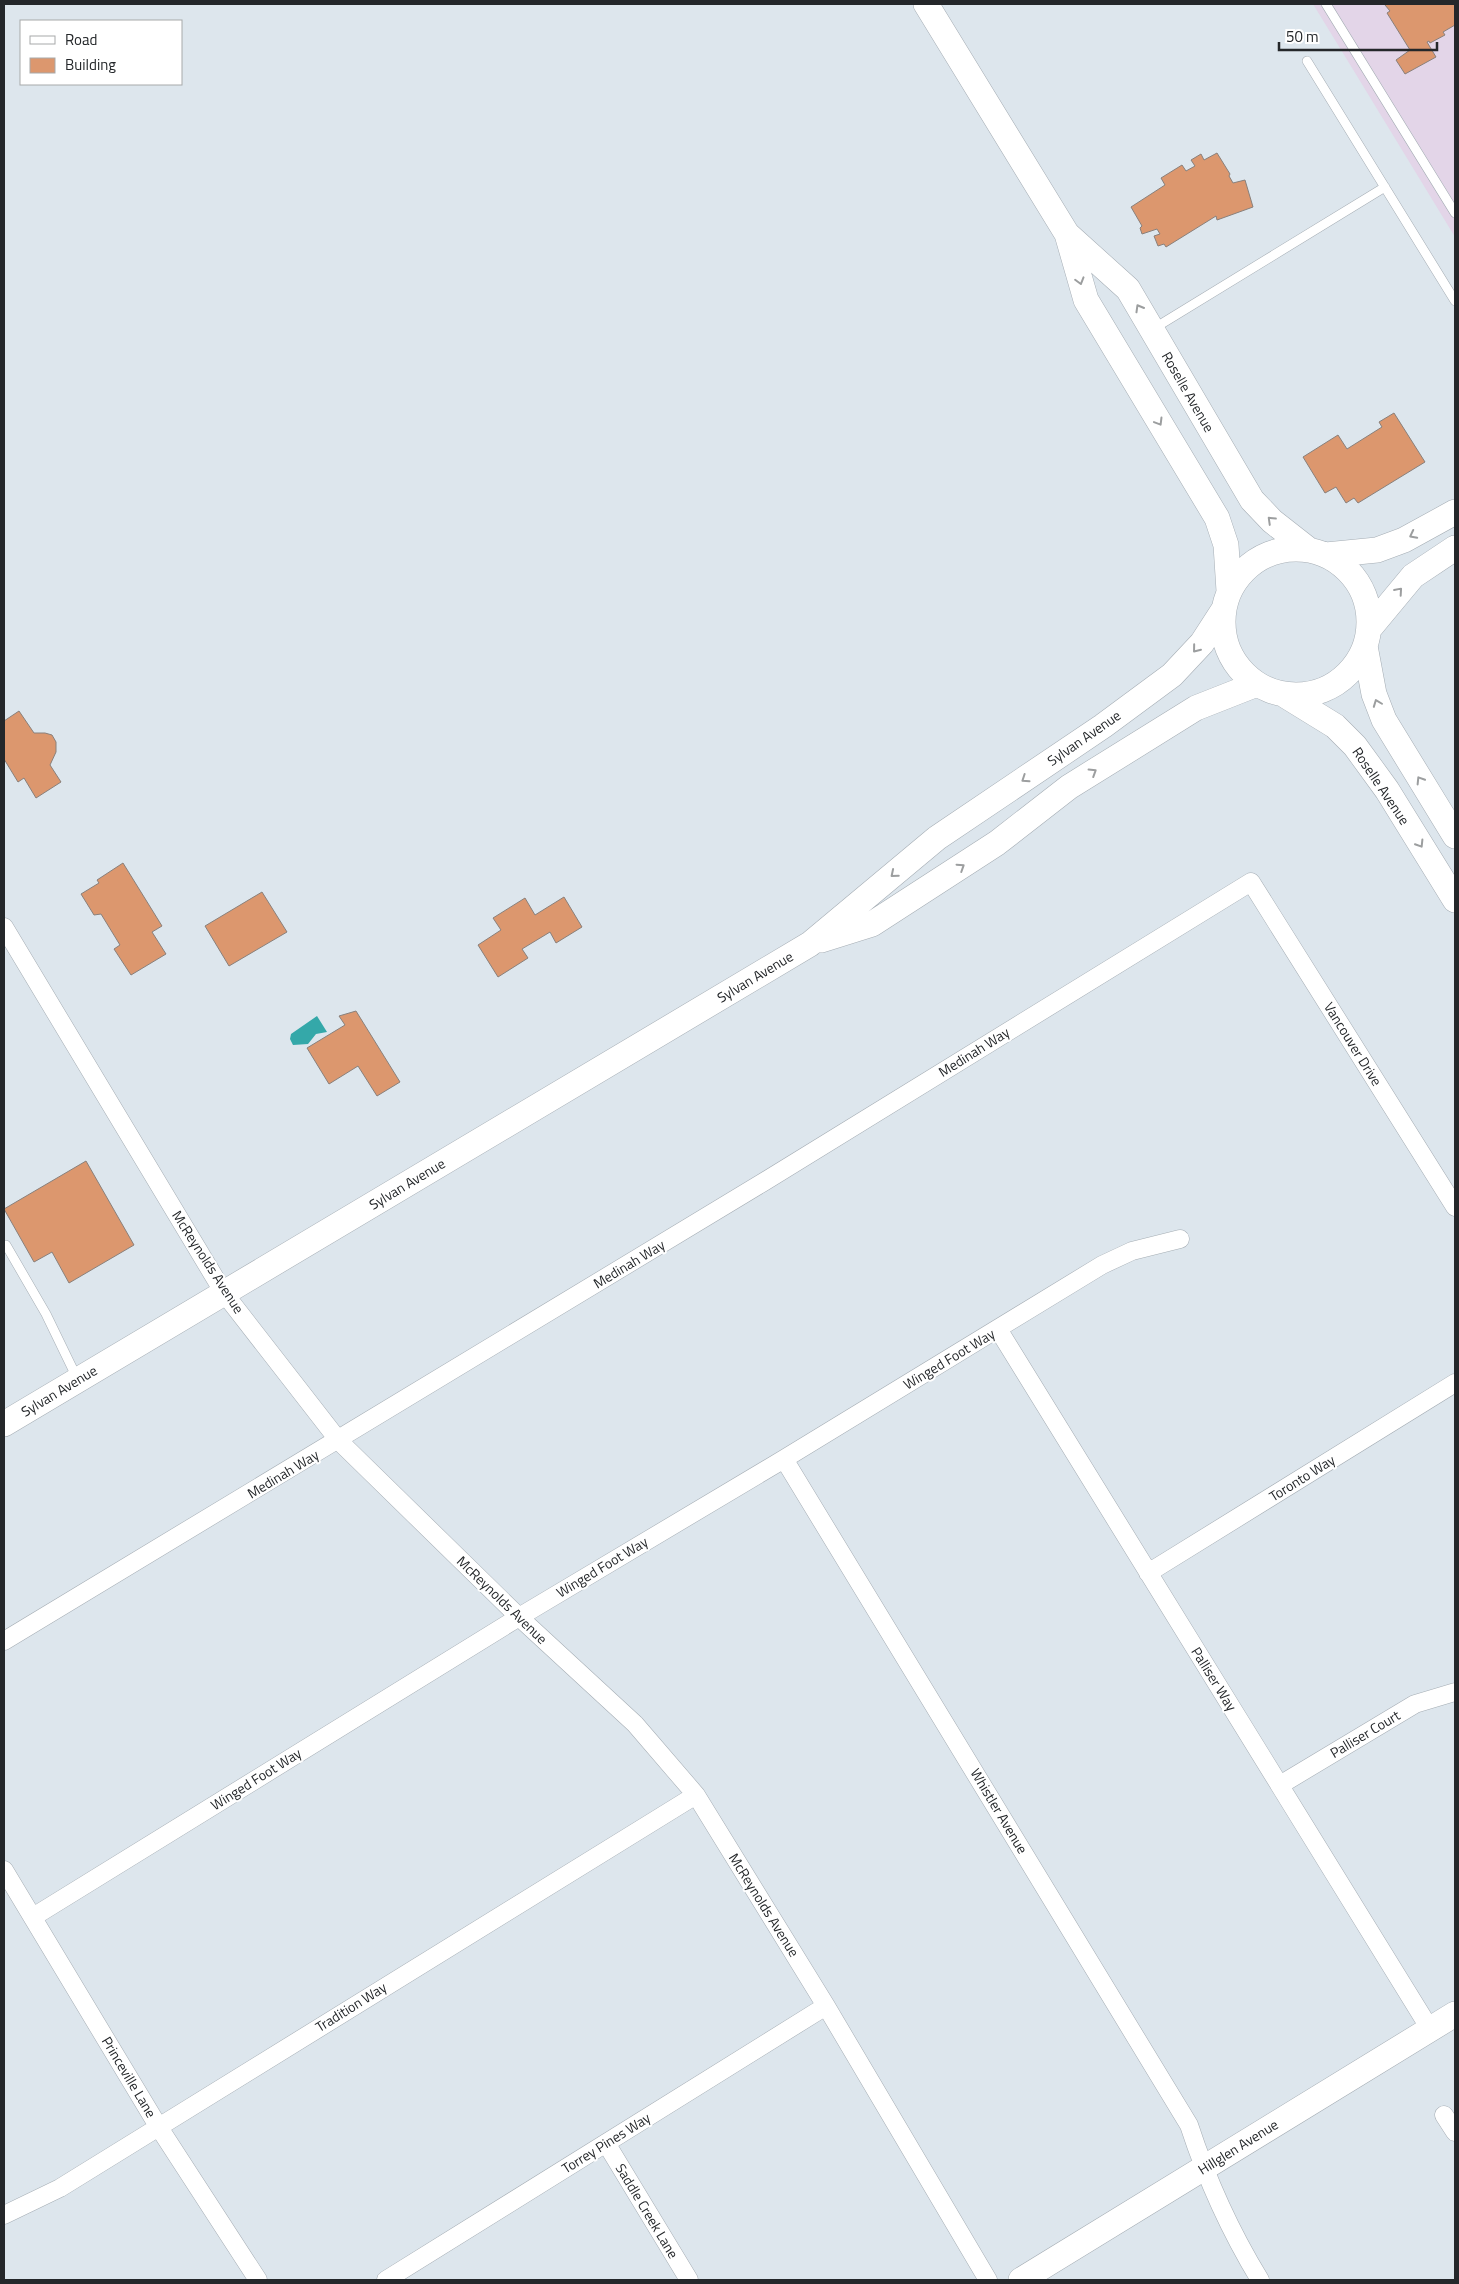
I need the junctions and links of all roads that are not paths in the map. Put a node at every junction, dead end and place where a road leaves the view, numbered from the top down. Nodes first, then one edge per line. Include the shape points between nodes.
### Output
1 (926, 4) edge
2 (1326, 4) edge
3 (1308, 61) dead end
4 (1385, 187) junction
5 (1455, 213) edge
6 (1067, 234) junction
7 (1455, 301) edge
8 (1152, 330) junction
9 (1455, 512) edge
10 (1455, 548) edge
11 (1318, 552) junction
12 (1226, 600) junction
13 (1367, 638) junction
14 (1257, 684) junction
15 (1283, 694) junction
16 (1455, 836) edge
17 (1250, 882) joint
18 (1455, 900) edge
19 (4, 927) edge
20 (810, 944) junction
21 (1455, 1207) edge
22 (1180, 1239) dead end
23 (6, 1245) dead end
24 (224, 1293) junction
25 (998, 1329) junction
26 (78, 1380) junction
27 (1455, 1384) edge
28 (4, 1424) edge
29 (339, 1441) junction
30 (784, 1458) junction
31 (1148, 1573) junction
32 (519, 1617) junction
33 (4, 1641) edge
34 (1455, 1692) edge
35 (1280, 1785) junction
36 (696, 1795) junction
37 (4, 1870) edge
38 (33, 1917) junction
39 (826, 2006) junction
40 (1455, 2014) edge
41 (1430, 2029) junction
42 (1444, 2115) dead end
43 (158, 2126) junction
44 (1455, 2132) edge
45 (606, 2143) junction
46 (1203, 2169) junction
47 (4, 2215) edge
48 (258, 2280) edge
49 (386, 2280) edge
50 (689, 2280) edge
51 (988, 2280) edge
52 (1021, 2280) edge
53 (1260, 2280) edge

1 - 6 main road, Roselle Avenue
2 - 5 lane
3 - 4 lane
4 - 7 lane
4 - 8 lane
8 -> 6 main road, Roselle Avenue via 1128,289
6 -> 12 main road, Roselle Avenue via 1086,300 1217,518 1226,545
11 -> 8 main road, Roselle Avenue via 1272,522 1252,500
9 -> 11 main road via 1377,550
13 -> 10 main road via 1413,576
11 - 12 main road via 1285,549 1263,556 1245,569
11 - 13 main road via 1347,569 1359,584 1367,603
12 - 14 main road via 1223,626 1227,648 1242,671
12 -> 20 main road, Sylvan Avenue via 1202,643 1172,674 1103,726 937,838
13 - 15 main road via 1349,672 1330,686 1308,694
16 -> 13 main road via 1384,720 1374,694
14 - 15 main road
20 -> 14 main road, Sylvan Avenue via 872,924 997,843 1069,787 1196,708
15 -> 18 main road, Roselle Avenue via 1335,726 1355,746 1387,790
17 - 21 street, Vancouver Drive
17 - 29 street, Medinah Way
19 - 24 street, McReynolds Avenue
20 - 24 main road, Sylvan Avenue
22 - 25 street, Winged Foot Way via 1132,1252 1102,1265
23 - 26 lane via 46,1314
24 - 26 main road, Sylvan Avenue
24 - 29 street, McReynolds Avenue
25 - 30 street, Winged Foot Way
25 - 31 street, Palliser Way
26 - 28 main road, Sylvan Avenue
27 - 31 street, Toronto Way
29 - 32 street, McReynolds Avenue
29 - 33 street, Medinah Way
30 - 32 street, Winged Foot Way
30 - 46 street, Whistler Avenue via 1188,2125
31 - 35 street, Palliser Way
32 - 36 street, McReynolds Avenue via 635,1724
32 - 38 street, Winged Foot Way
34 - 35 street, Palliser Court via 1416,1704
35 - 41 street, Palliser Way
36 - 39 street, McReynolds Avenue
36 - 43 street, Tradition Way
37 - 38 street, Princeville Lane
38 - 43 street, Princeville Lane
39 - 45 street, Torrey Pines Way
39 - 51 street, McReynolds Avenue
40 - 41 main road, Hillglen Avenue
41 - 46 main road, Hillglen Avenue
42 - 44 street
43 - 47 street, Tradition Way via 60,2188
43 - 48 street, Princeville Lane
45 - 49 street, Torrey Pines Way
45 - 50 street, Saddle Creek Lane
46 - 52 main road, Hillglen Avenue
46 - 53 street, Whistler Avenue via 1233,2236

